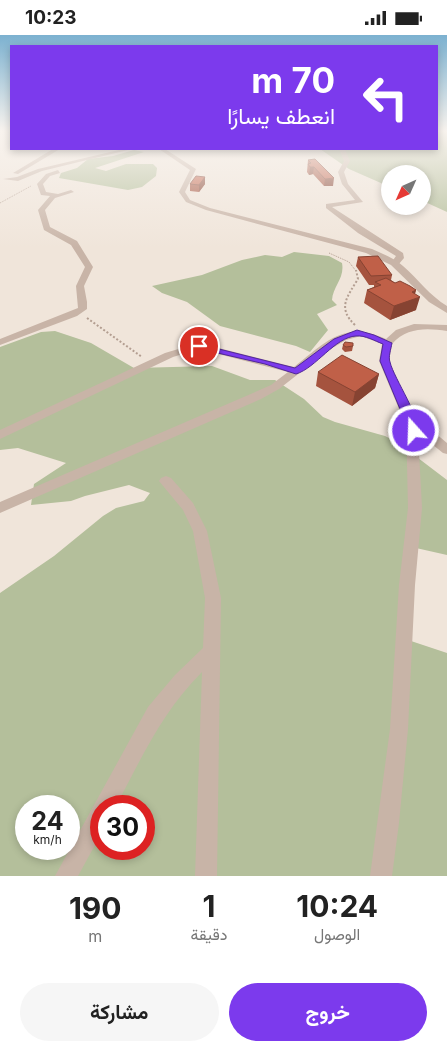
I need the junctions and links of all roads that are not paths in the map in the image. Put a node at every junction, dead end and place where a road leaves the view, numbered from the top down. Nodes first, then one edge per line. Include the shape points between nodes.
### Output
1 (23, 169) edge
2 (43, 169) edge
3 (65, 169) edge
4 (193, 169) edge
5 (343, 169) edge
6 (3, 181) edge
7 (71, 192) dead end
8 (56, 195) junction
9 (395, 263) junction
10 (447, 310) edge
11 (441, 327) edge
12 (447, 332) edge
13 (0, 342) edge
14 (387, 343) junction
15 (296, 371) junction
16 (412, 420) junction
17 (0, 435) edge
18 (445, 444) edge
19 (166, 481) dead end
20 (0, 508) edge
21 (212, 651) junction
22 (112, 795) edge
23 (90, 833) edge
24 (66, 876) edge
25 (206, 876) edge
26 (381, 876) edge

1 - 6 street
2 - 6 street
3 - 8 street via 48,175 40,184 43,194
4 - 9 street via 182,192 188,201 196,205 369,251
5 - 9 street via 342,178 360,202 335,203 328,205 329,208 400,255
7 - 8 street
8 - 13 street via 41,210 44,224 74,243 89,267 80,285 82,309
9 - 10 street via 435,303
11 - 12 street
11 - 14 street via 413,327
14 - 15 street via 357,333 337,341
14 - 16 street via 384,361
15 - 17 street via 199,346 180,350
15 - 20 street via 257,396
16 - 18 street
16 - 26 street via 415,508 399,729
19 - 21 street via 188,507 200,531 213,598
21 - 22 street via 181,681 156,714
21 - 25 street
23 - 24 street

